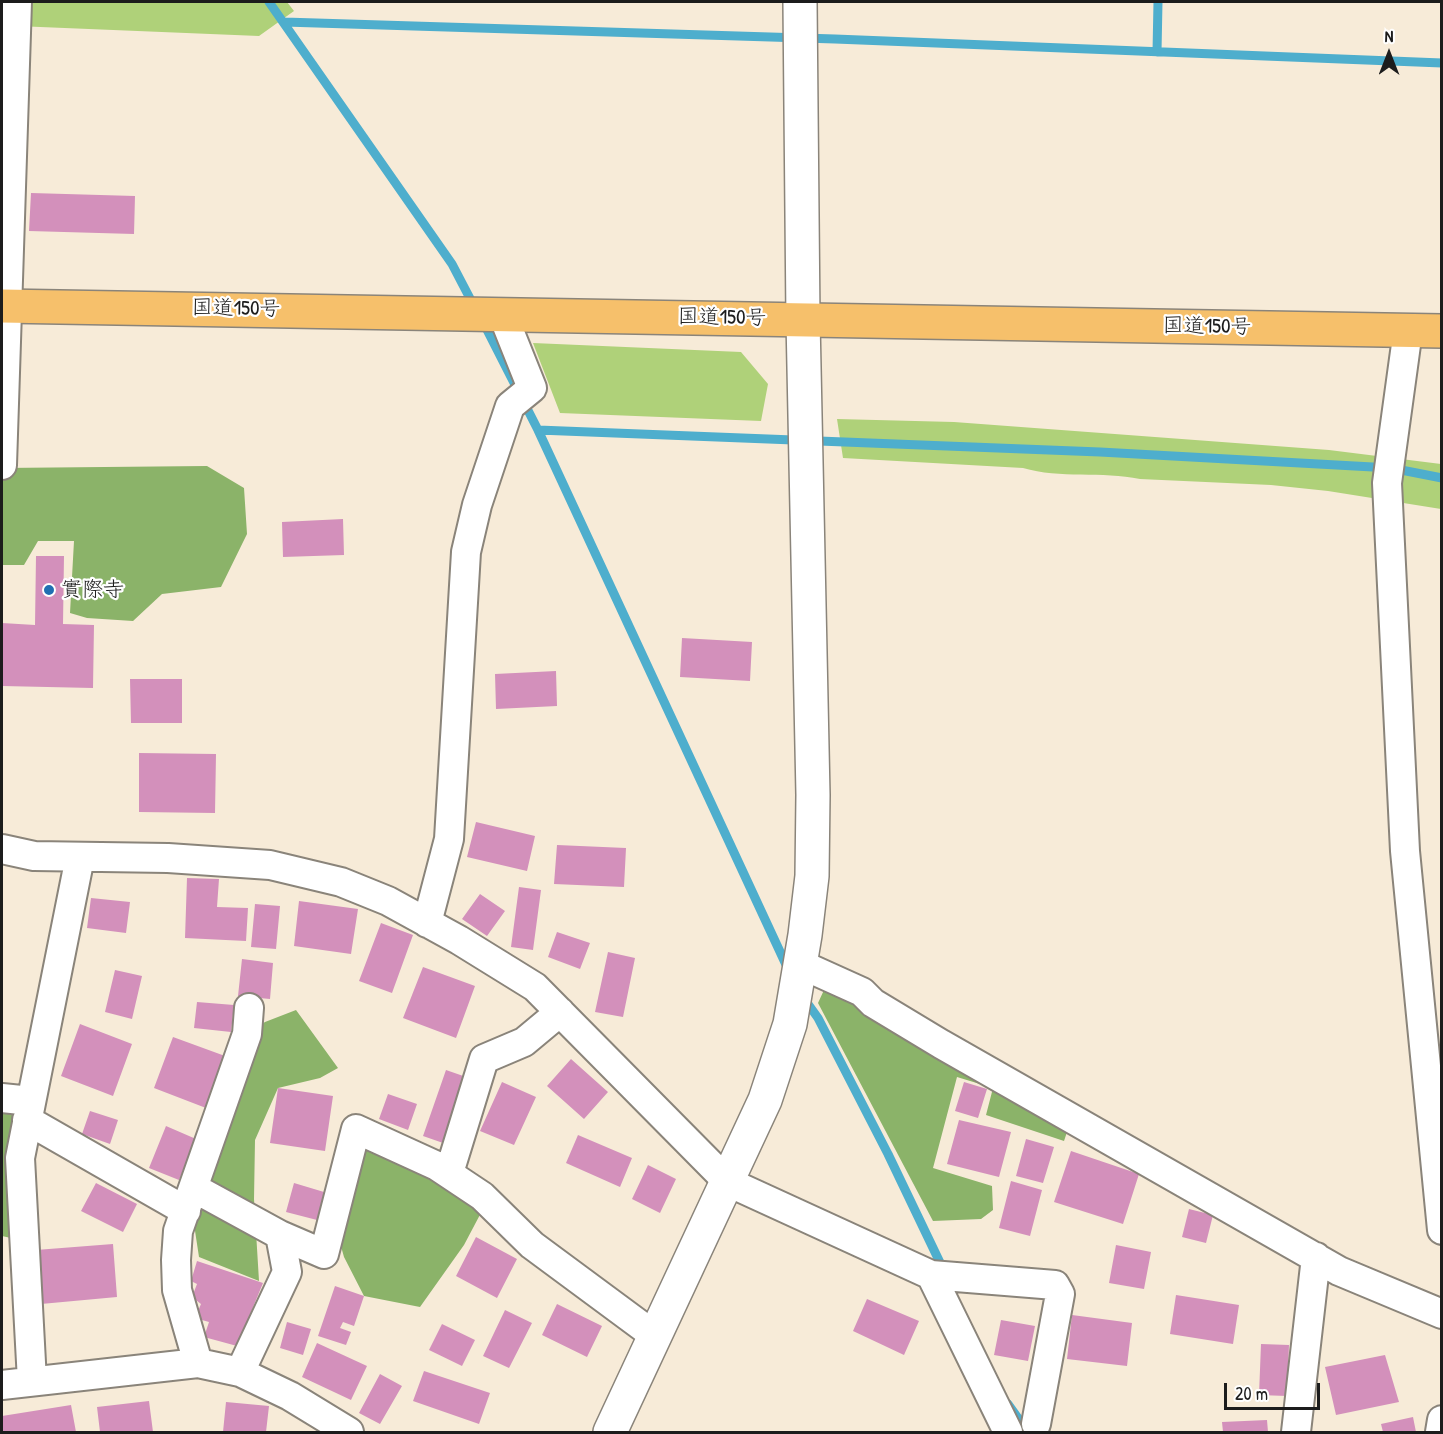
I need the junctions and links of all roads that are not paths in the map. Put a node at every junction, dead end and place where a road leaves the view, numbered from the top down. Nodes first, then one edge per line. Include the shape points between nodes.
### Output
1 (17, 2) edge
2 (800, 2) edge
3 (4, 306) edge
4 (502, 313) junction
5 (803, 320) junction
6 (1408, 330) junction
7 (1442, 331) edge
8 (2, 465) edge
9 (2, 849) edge
10 (80, 857) junction
11 (427, 923) junction
12 (800, 964) junction
13 (249, 1008) dead end
14 (560, 1012) junction
15 (2, 1098) edge
16 (29, 1111) junction
17 (449, 1173) junction
18 (728, 1182) junction
19 (190, 1200) junction
20 (1442, 1230) edge
21 (280, 1235) junction
22 (1316, 1257) junction
23 (931, 1275) junction
24 (1442, 1314) edge
25 (655, 1336) junction
26 (198, 1362) junction
27 (240, 1372) junction
28 (32, 1381) junction
29 (2, 1385) edge
30 (1442, 1420) edge
31 (1037, 1430) edge
32 (349, 1432) edge
33 (610, 1432) edge
34 (1008, 1432) edge
35 (1296, 1432) edge
36 (1440, 1432) edge

1 - 3 street
2 - 5 street
3 - 4 highway, 国道150号
3 - 8 street
4 - 5 highway, 国道150号
4 - 11 street via 532,388 510,406 477,505 466,552 449,839
5 - 6 highway, 国道150号
5 - 12 street via 813,795 812,876
6 - 7 highway, 国道150号
6 - 20 street via 1387,483 1405,851
9 - 10 street via 34,856
10 - 11 street via 270,865 341,882 388,901
10 - 16 street
11 - 14 street via 536,987
12 - 18 street via 790,1024 765,1100
12 - 22 street via 862,992 873,1003 941,1044
13 - 19 street via 247,1034
14 - 17 street via 524,1041 484,1059
14 - 18 street
15 - 16 street
16 - 19 street
16 - 28 street via 20,1158
17 - 21 street via 356,1129 324,1254
17 - 25 street via 482,1196 532,1245
18 - 23 street
18 - 25 street
19 - 21 street
19 - 26 street via 178,1231 177,1290
21 - 27 street via 287,1272
22 - 24 street via 1339,1271
22 - 35 street
23 - 31 street via 1055,1285 1060,1294
23 - 34 street
25 - 33 street
26 - 27 street
26 - 28 street
27 - 32 street via 290,1396
28 - 29 street
30 - 36 street

